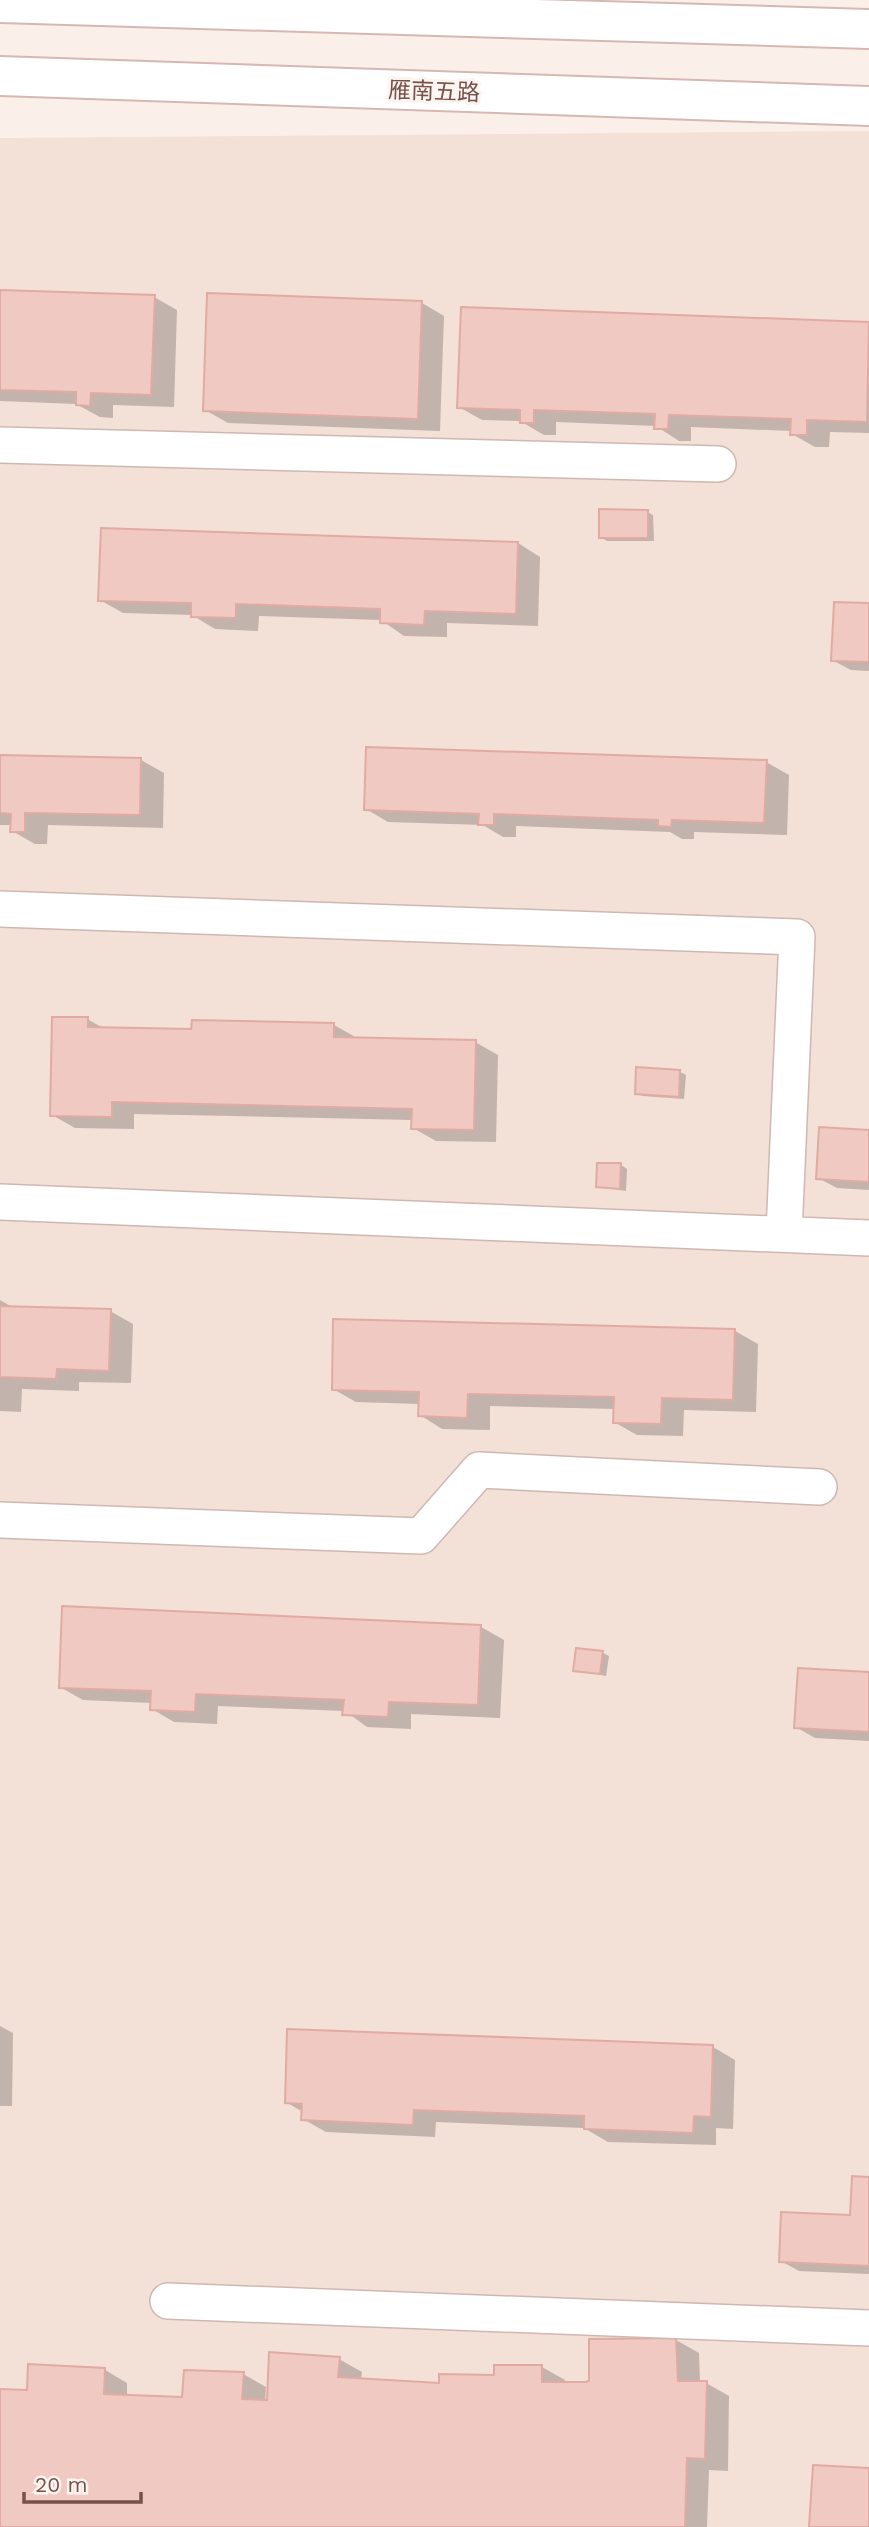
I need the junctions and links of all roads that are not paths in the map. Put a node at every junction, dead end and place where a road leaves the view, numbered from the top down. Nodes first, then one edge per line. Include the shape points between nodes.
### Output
1 (0, 3) edge
2 (869, 29) edge
3 (0, 76) edge
4 (869, 106) edge
5 (0, 445) edge
6 (718, 464) dead end
7 (0, 909) edge
8 (0, 1202) edge
9 (784, 1234) junction
10 (869, 1238) edge
11 (819, 1487) dead end
12 (0, 1520) edge
13 (169, 2301) dead end
14 (869, 2328) edge

1 - 2 main road
3 - 4 main road, 雁南五路
5 - 6 street
7 - 9 street via 797,937
8 - 9 street
9 - 10 street
11 - 12 street via 479,1470 421,1536
13 - 14 street

